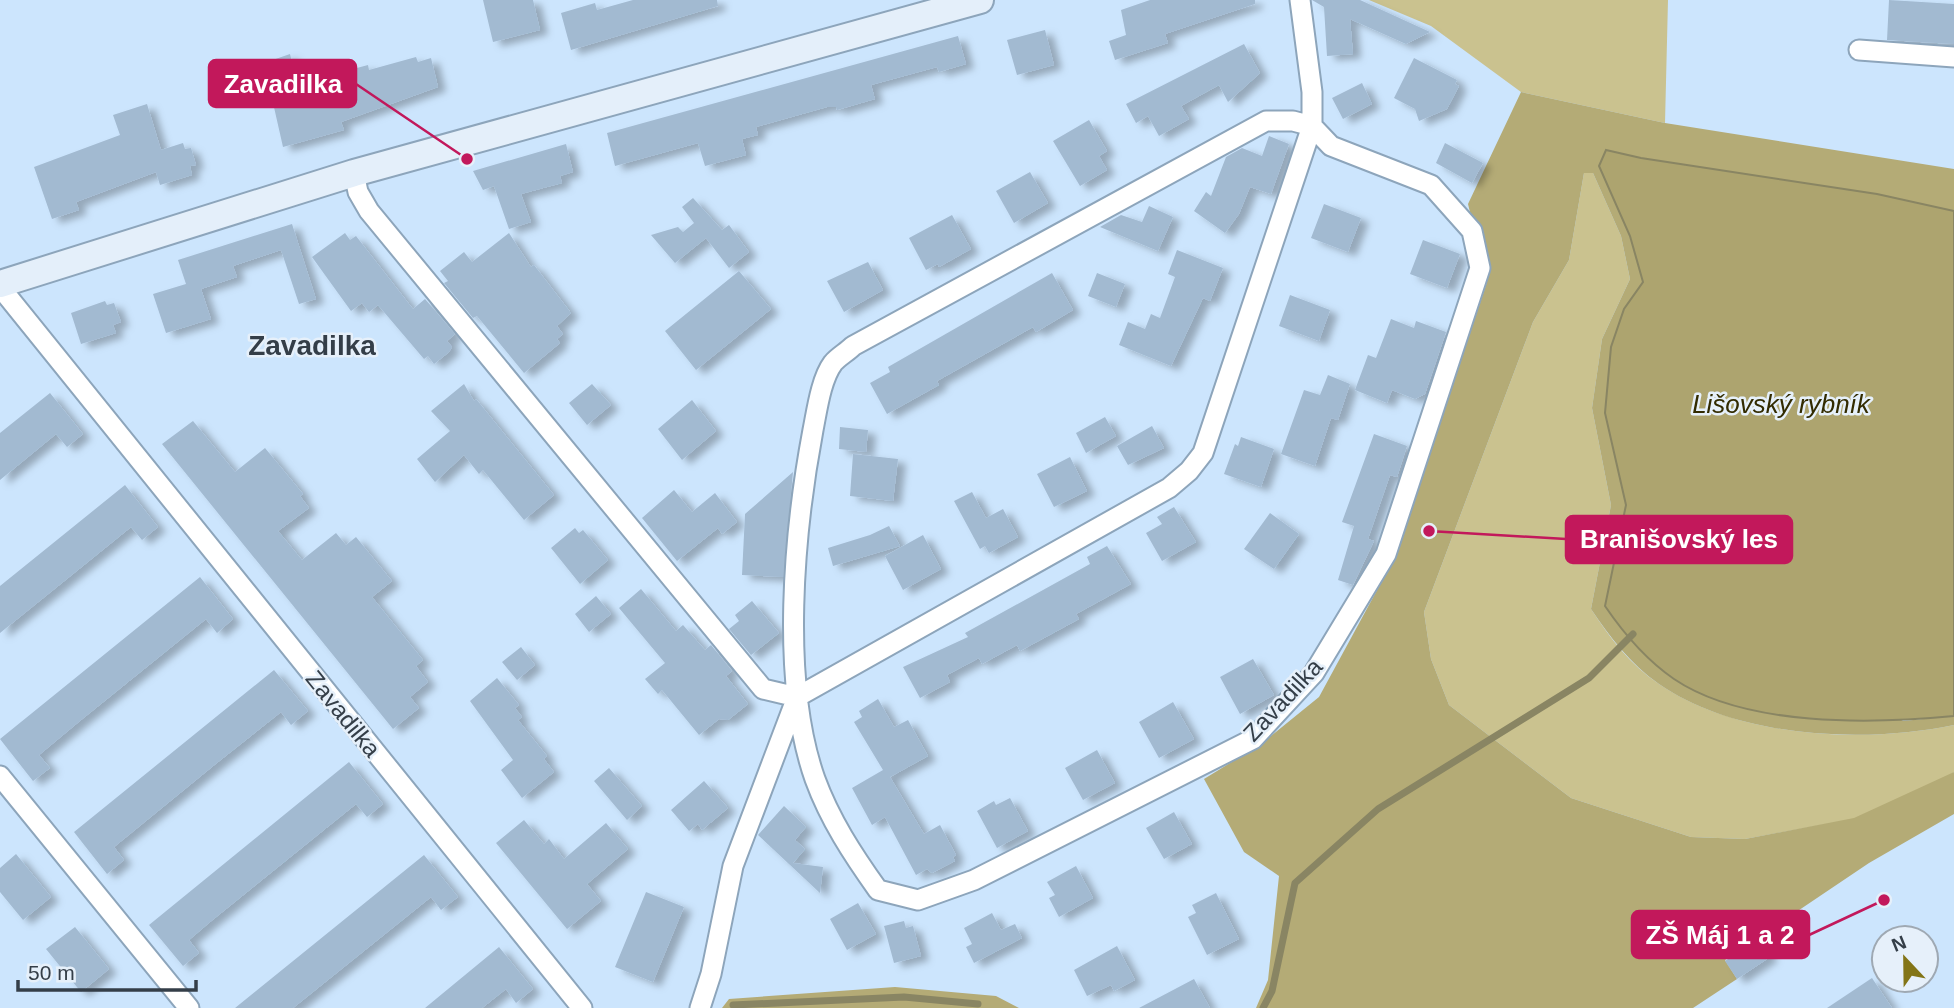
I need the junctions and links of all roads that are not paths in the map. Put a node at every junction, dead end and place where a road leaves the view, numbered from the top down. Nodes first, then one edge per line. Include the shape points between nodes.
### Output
1 (980, 0) edge
2 (1300, 0) edge
3 (1859, 50) dead end
4 (1954, 57) edge
5 (1312, 126) junction
6 (354, 173) junction
7 (0, 286) edge
8 (797, 697) junction
9 (0, 776) edge
10 (189, 1008) edge
11 (582, 1008) edge
12 (700, 1008) edge

1 - 6 street, Zavadilka
2 - 5 street
3 - 4 street
5 - 8 street via 1203,453 1189,471 1169,488
5 - 8 street, Zavadilka via 1266,121 853,346 832,364 806,470 796,564
5 - 8 street, Zavadilka via 1331,146 1431,185 1472,231 1480,268 1386,554 1314,673 1253,739 974,880 918,900 878,890 845,845 815,778
6 - 7 street, Zavadilka
6 - 8 street via 369,211 763,689
7 - 11 street, Zavadilka
8 - 12 street, Zavadilka via 733,866
9 - 10 street

